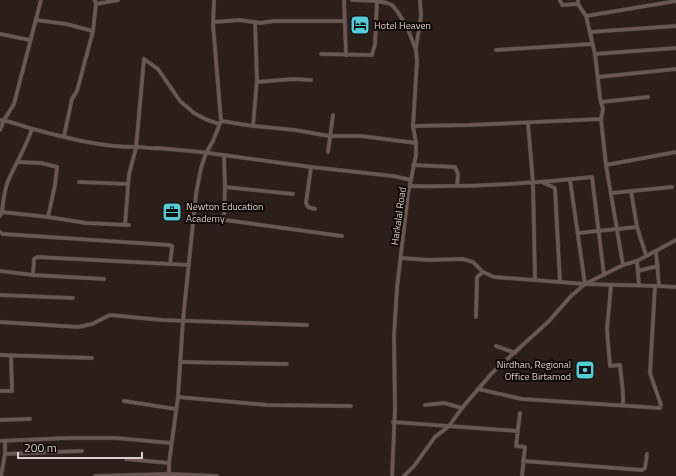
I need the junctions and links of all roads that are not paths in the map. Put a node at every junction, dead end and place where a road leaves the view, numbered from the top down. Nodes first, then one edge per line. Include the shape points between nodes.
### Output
1 (41, 0) edge
2 (118, 0) edge
3 (214, 0) edge
4 (344, 0) edge
5 (352, 0) edge
6 (420, 0) edge
7 (560, 0) edge
8 (377, 1) junction
9 (96, 2) edge
10 (578, 2) edge
11 (676, 2) edge
12 (586, 16) junction
13 (36, 20) junction
14 (345, 21) junction
15 (214, 22) junction
16 (255, 22) junction
17 (676, 26) edge
18 (93, 31) junction
19 (590, 32) junction
20 (0, 34) edge
21 (30, 40) junction
22 (592, 44) junction
23 (676, 48) edge
24 (416, 50) junction
25 (496, 50) dead end
26 (321, 54) dead end
27 (595, 54) junction
28 (346, 55) junction
29 (676, 70) edge
30 (598, 77) junction
31 (311, 80) dead end
32 (257, 82) junction
33 (648, 97) dead end
34 (601, 102) junction
35 (333, 115) dead end
36 (601, 119) junction
37 (2, 120) edge
38 (220, 122) junction
39 (528, 123) junction
40 (253, 126) junction
41 (412, 126) junction
42 (32, 129) junction
43 (0, 130) edge
44 (64, 136) junction
45 (329, 136) junction
46 (416, 143) junction
47 (136, 148) junction
48 (328, 152) dead end
49 (676, 152) edge
50 (206, 153) junction
51 (224, 155) junction
52 (17, 162) junction
53 (413, 165) junction
54 (606, 166) junction
55 (311, 167) junction
56 (411, 180) junction
57 (570, 180) junction
58 (79, 182) dead end
59 (543, 182) junction
60 (533, 183) junction
61 (128, 184) junction
62 (410, 186) junction
63 (458, 186) junction
64 (225, 187) junction
65 (672, 187) dead end
66 (631, 191) junction
67 (612, 193) junction
68 (293, 194) dead end
69 (315, 209) dead end
70 (1, 214) edge
71 (48, 217) junction
72 (637, 227) junction
73 (618, 229) junction
74 (598, 231) junction
75 (0, 232) edge
76 (578, 233) junction
77 (342, 236) dead end
78 (676, 240) edge
79 (656, 251) junction
80 (646, 255) junction
81 (400, 258) junction
82 (637, 261) junction
83 (170, 264) junction
84 (189, 265) junction
85 (623, 265) junction
86 (658, 266) junction
87 (0, 271) edge
88 (638, 271) junction
89 (483, 272) junction
90 (33, 275) junction
91 (604, 275) junction
92 (104, 279) dead end
93 (535, 280) junction
94 (560, 282) junction
95 (585, 284) junction
96 (611, 285) junction
97 (639, 285) junction
98 (657, 286) junction
99 (676, 287) edge
100 (0, 294) edge
101 (73, 298) dead end
102 (476, 317) dead end
103 (183, 320) junction
104 (0, 322) edge
105 (307, 325) dead end
106 (496, 346) dead end
107 (515, 353) junction
108 (0, 355) edge
109 (12, 356) junction
110 (92, 358) dead end
111 (181, 362) junction
112 (287, 364) dead end
113 (478, 389) junction
114 (0, 391) edge
115 (178, 397) junction
116 (124, 401) dead end
117 (623, 404) dead end
118 (425, 405) dead end
119 (351, 406) dead end
120 (462, 408) junction
121 (176, 409) junction
122 (520, 414) dead end
123 (30, 419) dead end
124 (0, 420) edge
125 (394, 422) junction
126 (449, 426) junction
127 (517, 431) junction
128 (0, 441) edge
129 (5, 441) junction
130 (171, 443) junction
131 (82, 451) dead end
132 (5, 454) junction
133 (646, 454) dead end
134 (126, 458) dead end
135 (523, 461) junction
136 (169, 462) junction
137 (1, 468) edge
138 (169, 475) edge
139 (1, 476) edge
140 (95, 476) edge
141 (216, 476) edge
142 (392, 476) edge
143 (404, 476) edge
144 (522, 476) edge

1 - 13 street
2 - 9 street
3 - 15 street
4 - 14 street
5 - 8 street, Harkalal Road
6 - 24 street via 421,16
7 - 10 street via 562,5
8 - 24 street, Harkalal Road via 392,5 397,11
8 - 28 street via 375,44 372,54
9 - 18 street
10 - 12 street
11 - 12 street
12 - 19 street
13 - 18 street
13 - 21 street
14 - 16 street
14 - 28 street
15 - 16 street
15 - 38 street
16 - 32 street
17 - 19 street
18 - 44 street via 77,91 72,99
19 - 22 street
20 - 21 street
21 - 37 street via 14,104
22 - 25 street
22 - 27 street
23 - 27 street
24 - 41 street, Harkalal Road
26 - 28 street
27 - 30 street
29 - 30 street
30 - 34 street
31 - 32 street
32 - 40 street
33 - 34 street
34 - 36 street
35 - 45 street
36 - 39 street
36 - 54 street
37 - 42 street
37 - 43 street
38 - 40 street
38 - 47 street via 194,114 180,101 158,69 144,59
38 - 50 street
39 - 41 street
39 - 60 street
40 - 45 street
41 - 46 street, Harkalal Road
42 - 44 street
42 - 52 street
44 - 47 street via 105,145
45 - 46 street via 361,136
45 - 48 street
46 - 53 street, Harkalal Road
47 - 50 street
47 - 61 street
49 - 54 street
50 - 51 street
50 - 84 street via 196,194
51 - 55 street
51 - 64 street
52 - 70 street via 4,194
52 - 71 street via 57,167
53 - 56 street, Harkalal Road
53 - 63 street via 455,167
54 - 67 street
55 - 56 street
55 - 69 street via 306,204
56 - 62 street, Harkalal Road
57 - 59 street
57 - 74 street via 592,177
57 - 76 street
58 - 61 street
59 - 60 street
59 - 94 street via 555,188
60 - 63 street
60 - 93 street
61 - 71 street via 127,225 86,223
62 - 63 street
62 - 81 street, Harkalal Road
64 - 68 street
64 - 77 street via 225,220
65 - 66 street
66 - 67 street
66 - 72 street
67 - 73 street
70 - 71 street
72 - 73 street
72 - 80 street
73 - 74 street
73 - 85 street
74 - 76 street
74 - 91 street
75 - 83 street via 172,246
76 - 95 street
78 - 79 street
79 - 80 street
79 - 86 street
80 - 82 street
81 - 89 street via 463,259 473,262
81 - 125 street, Harkalal Road via 394,335
82 - 85 street
82 - 88 street
83 - 84 street
83 - 90 street via 37,257 34,259
84 - 103 street
85 - 91 street
86 - 88 street
86 - 98 street
87 - 90 street
88 - 97 street
89 - 93 street via 494,277
89 - 102 street via 477,277
90 - 92 street
91 - 95 street
93 - 94 street
94 - 95 street
95 - 96 street
95 - 107 street
96 - 97 street
96 - 117 street via 607,329 610,366 620,365
97 - 98 street
98 - 99 street
98 - 113 street via 650,373 661,407 522,399
100 - 101 street
103 - 104 street via 110,315 92,324 78,327
103 - 105 street
103 - 111 street
106 - 107 street
107 - 113 street
108 - 109 street
109 - 110 street
109 - 114 street via 12,391
111 - 112 street
111 - 115 street
113 - 120 street
115 - 119 street via 267,405
115 - 121 street
116 - 121 street
118 - 120 street via 444,403
120 - 126 street
121 - 130 street
122 - 127 street
123 - 124 street
125 - 126 street
125 - 142 street, Harkalal Road
126 - 127 street
126 - 143 street via 436,437
127 - 135 street via 516,446 525,447
128 - 129 street
129 - 130 street via 116,438
129 - 132 street
130 - 136 street
131 - 132 street
132 - 137 street
133 - 135 street via 645,468 642,470
134 - 136 street
135 - 144 street
136 - 138 street
137 - 139 street
138 - 140 street
138 - 141 street

